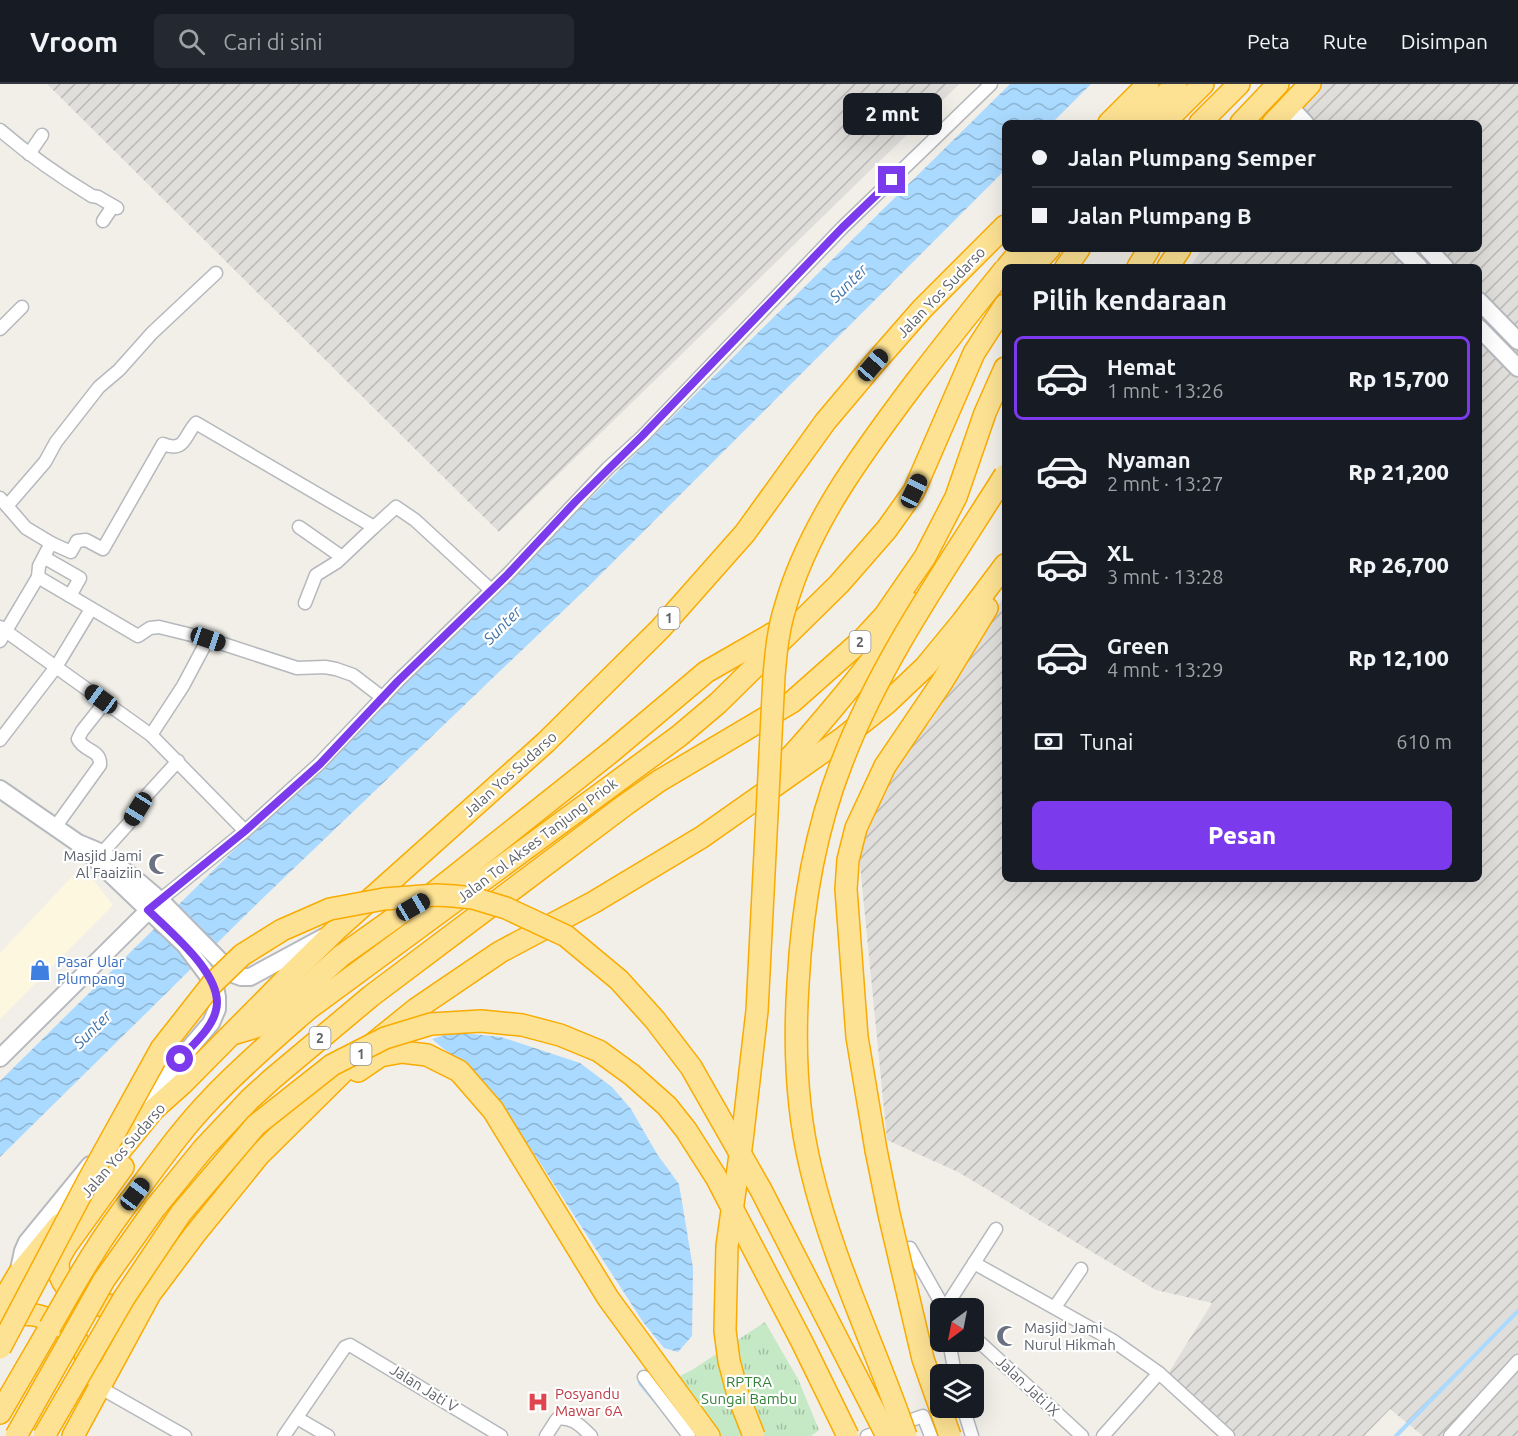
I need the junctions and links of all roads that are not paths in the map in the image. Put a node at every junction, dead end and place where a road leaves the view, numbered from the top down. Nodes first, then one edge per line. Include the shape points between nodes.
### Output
1 (991, 84) edge
2 (1148, 84) edge
3 (1176, 84) edge
4 (1203, 84) edge
5 (1239, 84) edge
6 (1278, 84) edge
7 (1310, 84) edge
8 (1279, 118) edge
9 (1112, 120) edge
10 (1140, 120) edge
11 (1167, 120) edge
12 (1203, 120) edge
13 (1244, 120) edge
14 (0, 130) edge
15 (42, 135) dead end
16 (29, 154) junction
17 (103, 221) dead end
18 (1002, 229) edge
19 (1019, 252) edge
20 (1046, 252) edge
21 (1404, 252) edge
22 (1431, 252) edge
23 (1009, 264) edge
24 (1035, 264) edge
25 (1416, 264) edge
26 (1442, 264) edge
27 (216, 273) dead end
28 (1002, 273) edge
29 (1482, 304) edge
30 (22, 307) dead end
31 (1002, 310) edge
32 (0, 329) edge
33 (1482, 331) edge
34 (1518, 340) edge
35 (1518, 368) edge
36 (1002, 375) edge
37 (1002, 480) edge
38 (3, 502) edge
39 (299, 527) dead end
40 (374, 527) junction
41 (51, 543) junction
42 (342, 557) junction
43 (925, 557) junction
44 (45, 558) junction
45 (1002, 569) edge
46 (38, 577) junction
47 (1002, 582) edge
48 (491, 590) junction
49 (70, 596) junction
50 (305, 603) dead end
51 (91, 609) junction
52 (808, 613) junction
53 (2, 633) edge
54 (208, 639) junction
55 (56, 667) junction
56 (383, 698) junction
57 (105, 702) junction
58 (151, 735) junction
59 (0, 740) edge
60 (178, 761) junction
61 (0, 789) edge
62 (56, 826) junction
63 (245, 831) junction
64 (702, 837) junction
65 (97, 851) junction
66 (157, 908) junction
67 (336, 930) junction
68 (232, 1034) junction
69 (0, 1058) edge
70 (166, 1099) junction
71 (996, 1229) dead end
72 (910, 1248) dead end
73 (974, 1263) junction
74 (1082, 1269) dead end
75 (18, 1275) junction
76 (150, 1294) junction
77 (939, 1298) edge
78 (951, 1298) edge
79 (0, 1306) edge
80 (1055, 1307) junction
81 (137, 1319) junction
82 (0, 1320) edge
83 (984, 1345) edge
84 (0, 1348) edge
85 (1518, 1361) edge
86 (1159, 1373) junction
87 (644, 1377) dead end
88 (99, 1387) junction
89 (0, 1413) edge
90 (930, 1413) edge
91 (923, 1416) junction
92 (297, 1418) junction
93 (966, 1418) edge
94 (16, 1436) edge
95 (44, 1436) edge
96 (73, 1436) edge
97 (185, 1436) edge
98 (284, 1436) edge
99 (328, 1436) edge
100 (501, 1436) edge
101 (546, 1436) edge
102 (591, 1436) edge
103 (689, 1436) edge
104 (709, 1436) edge
105 (754, 1436) edge
106 (848, 1436) edge
107 (867, 1436) edge
108 (887, 1436) edge
109 (906, 1436) edge
110 (931, 1436) edge
111 (950, 1436) edge
112 (972, 1436) edge
113 (1082, 1436) edge
114 (1103, 1436) edge
115 (1228, 1436) edge
116 (1450, 1436) edge

1 - 48 street via 842,228
2 - 9 highway
3 - 10 highway
4 - 11 highway
5 - 12 highway
6 - 13 highway
7 - 8 highway
14 - 16 street
15 - 16 street
16 - 17 street via 115,207
18 - 67 highway, Jalan Yos Sudarso / 1 via 873,365 825,422 745,533 660,629 546,742
19 - 23 highway
20 - 24 highway
21 - 25 main road
22 - 26 main road
27 - 38 street via 99,387 45,462
28 - 105 highway, bridge via 957,327 853,470 810,544 785,608 777,643 754,1041 727,1245 725,1331 729,1361
29 - 34 main road
30 - 32 street
31 - 52 highway, Jalan Tol Akses Tanjung Priok / 2 via 974,353 912,494 863,558
33 - 35 main road
36 - 43 highway, Jalan Tol Akses Tanjung Priok / 2 via 956,497
37 - 109 highway, bridge via 919,610 842,761 810,872 801,929 797,1067 800,1117 810,1168 840,1268
38 - 41 street via 26,528
39 - 42 street
40 - 41 street via 196,423 180,446 163,444 103,549 86,540 77,541 70,552
40 - 42 street
40 - 48 street via 396,507
41 - 44 street
42 - 50 street via 316,575
43 - 64 highway via 909,604 860,676 780,768
43 - 94 highway, Jalan Tol Akses Tanjung Priok / 2, bridge via 885,615 816,682 778,712 625,805 371,996 250,1099 155,1208 104,1280
44 - 46 street
44 - 49 street via 80,579
45 - 64 highway, 1 via 925,667 887,703
46 - 49 street
46 - 53 street
47 - 111 highway, bridge via 885,766 856,828 846,889 852,988 864,1083 923,1359
48 - 56 street
49 - 51 street
51 - 54 street via 138,636 159,627
51 - 55 street
52 - 68 highway via 706,672 426,899 341,956 270,1020
52 - 89 highway, Jalan Tol Akses Tanjung Priok / 2, bridge via 718,703 679,736 308,1008 210,1099 117,1216
53 - 55 street
54 - 56 street via 297,668 336,669 353,675
54 - 58 street
55 - 57 street
55 - 59 street
56 - 63 street via 320,764
57 - 58 street
57 - 62 street via 78,739 81,745 98,753 100,765
58 - 60 street
60 - 63 street
60 - 65 street via 147,795 129,823
61 - 62 main road
62 - 65 main road via 78,843
63 - 66 street
64 - 76 highway, 1 via 594,902 500,952 390,1029 259,1155
65 - 66 main road via 94,858
66 - 67 main road via 241,977 250,977
66 - 69 main road
66 - 75 main road via 215,987 217,1010 211,1023 42,1222 23,1251
67 - 68 highway, Jalan Yos Sudarso / 1
68 - 70 highway, Jalan Yos Sudarso / 1
70 - 75 highway, Jalan Yos Sudarso / 1
70 - 76 highway via 153,1126 66,1246 58,1268 72,1293 93,1304 117,1305
71 - 73 street
72 - 77 street
73 - 78 street
73 - 80 street
74 - 80 street
75 - 79 highway, Jalan Yos Sudarso / 1
76 - 81 highway, 1
80 - 86 street
81 - 88 highway, 1
81 - 104 highway via 148,1312 283,1145 352,1076 380,1056 412,1052 427,1055 459,1071 493,1110 608,1298
82 - 88 highway via 15,1314 56,1322 80,1344
83 - 113 street, Jalan Jati IX
84 - 108 highway, bridge via 161,1049 212,984 242,956 282,930 330,909 436,894 473,898 506,908 566,936 619,980 655,1020 691,1067 756,1181
85 - 116 street
86 - 114 street
86 - 115 street
87 - 103 street
88 - 96 highway, 1
88 - 97 street
90 - 91 street
91 - 107 street
91 - 110 street
92 - 98 street
92 - 99 street
92 - 100 street, Jalan Jati V via 350,1345
93 - 112 street
95 - 106 highway, bridge via 124,1298 181,1213 256,1125 333,1065 385,1038 431,1024 482,1021 522,1025 598,1051 632,1074 667,1106 716,1177
101 - 102 street via 557,1419 565,1417

